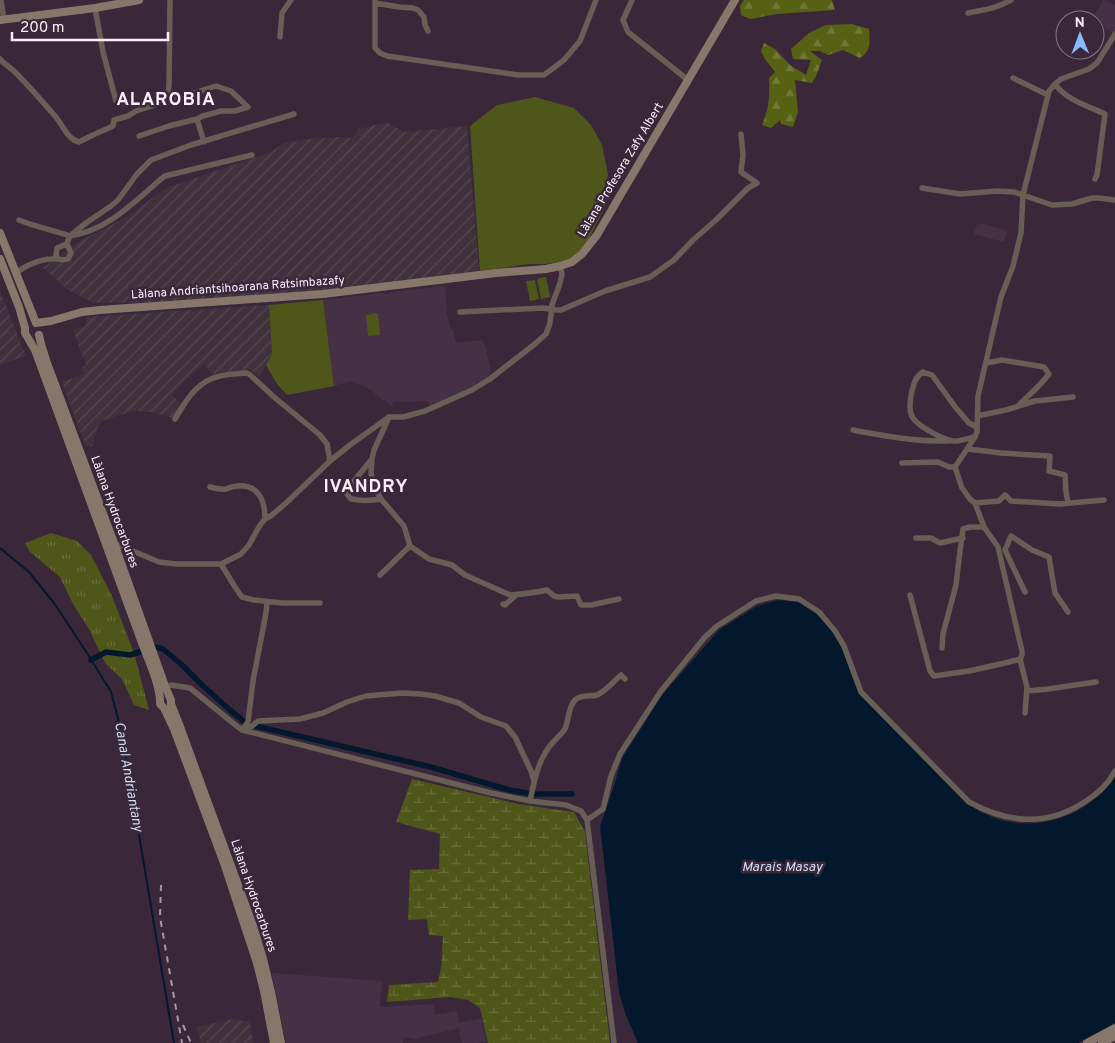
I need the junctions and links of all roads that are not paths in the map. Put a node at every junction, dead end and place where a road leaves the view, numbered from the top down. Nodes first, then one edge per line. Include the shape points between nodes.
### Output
1 (1, 0) edge
2 (139, 0) edge
3 (170, 0) edge
4 (292, 0) edge
5 (596, 0) edge
6 (632, 0) edge
7 (735, 0) edge
8 (1011, 0) edge
9 (375, 1) edge
10 (95, 8) junction
11 (968, 13) dead end
12 (2, 20) edge
13 (428, 31) dead end
14 (1115, 34) edge
15 (280, 37) dead end
16 (0, 59) edge
17 (1013, 78) dead end
18 (688, 80) junction
19 (1055, 84) junction
20 (1048, 95) junction
21 (116, 101) dead end
22 (167, 101) junction
23 (294, 114) dead end
24 (197, 119) junction
25 (741, 134) dead end
26 (139, 136) dead end
27 (204, 142) junction
28 (252, 155) dead end
29 (1095, 180) dead end
30 (922, 188) dead end
31 (1024, 195) junction
32 (1115, 200) edge
33 (19, 220) dead end
34 (0, 233) edge
35 (70, 236) junction
36 (66, 245) junction
37 (56, 250) junction
38 (0, 259) edge
39 (58, 259) junction
40 (560, 266) junction
41 (16, 270) junction
42 (443, 280) joint
43 (552, 310) junction
44 (460, 312) dead end
45 (62, 318) junction
46 (36, 322) junction
47 (26, 332) junction
48 (40, 334) junction
49 (986, 363) junction
50 (1073, 397) dead end
51 (1019, 405) junction
52 (977, 416) junction
53 (389, 417) junction
54 (175, 419) dead end
55 (977, 427) junction
56 (853, 430) dead end
57 (975, 437) junction
58 (954, 441) junction
59 (968, 449) junction
60 (372, 458) junction
61 (330, 460) junction
62 (902, 463) dead end
63 (955, 467) junction
64 (210, 487) dead end
65 (381, 498) junction
66 (1104, 500) dead end
67 (975, 503) junction
68 (1068, 503) junction
69 (265, 520) junction
70 (984, 527) junction
71 (916, 538) dead end
72 (963, 538) junction
73 (114, 543) junction
74 (410, 546) junction
75 (998, 547) junction
76 (1005, 550) junction
77 (221, 564) junction
78 (380, 575) dead end
79 (1025, 592) dead end
80 (516, 595) junction
81 (910, 595) dead end
82 (619, 598) dead end
83 (267, 602) junction
84 (320, 602) dead end
85 (503, 604) dead end
86 (1068, 612) dead end
87 (146, 642) junction
88 (942, 648) dead end
89 (150, 654) junction
90 (1020, 659) junction
91 (625, 679) dead end
92 (1096, 682) dead end
93 (165, 687) junction
94 (1027, 691) junction
95 (168, 703) junction
96 (1025, 713) dead end
97 (246, 728) junction
98 (1115, 771) edge
99 (533, 784) junction
100 (530, 799) junction
101 (587, 820) junction
102 (1115, 1028) edge
103 (1115, 1036) edge
104 (274, 1043) edge
105 (281, 1043) edge
106 (614, 1043) edge
107 (1086, 1043) edge
108 (1102, 1043) edge

1 - 12 street
2 - 10 main road
3 - 22 street
4 - 15 street via 282,13
5 - 9 street via 580,41 564,60 544,75 518,76 380,53 375,48
6 - 18 street via 623,20 628,32
7 - 18 main road, Làlana Profesora Zafy Albert
8 - 11 street via 997,7
9 - 13 street via 418,10
10 - 12 main road
10 - 21 street
14 - 19 street via 1097,62
16 - 22 street via 37,95 74,141 79,142 112,126 114,120
17 - 20 street
18 - 40 main road, Làlana Profesora Zafy Albert via 597,235 582,254
19 - 20 street
19 - 29 street via 1073,100 1105,114
20 - 31 street
22 - 24 street via 216,86 231,91 248,107 235,111 220,110
23 - 27 street
24 - 26 street
24 - 27 street
25 - 43 street via 741,172 757,184 748,188 674,260 650,277 605,291 561,310
27 - 35 street via 151,160 118,200
28 - 35 street via 166,176 103,226
30 - 31 street via 960,194 998,191
31 - 32 street via 1052,205 1092,198
31 - 49 street via 1021,233 1001,297
33 - 35 street
34 - 41 main road, Làlana Hydrocarbures
35 - 36 street
36 - 37 street
36 - 39 street via 71,250 70,258
37 - 39 street
37 - 41 street
38 - 47 main road, Làlana Hydrocarbures
39 - 41 street via 42,260
40 - 42 main road, Làlana Profesora Zafy Albert
40 - 43 street via 562,274
41 - 46 main road, Làlana Hydrocarbures
42 - 45 main road, Làlana Andriantsihoarana Ratsimbazafy via 323,294 100,310
43 - 44 street
43 - 53 street via 546,334 490,379 425,411
45 - 46 main road, Làlana Andriantsihoarana Ratsimbazafy
45 - 48 main road
46 - 47 main road via 30,322
46 - 48 main road, Làlana Hydrocarbures via 40,326
47 - 48 main road via 32,338
47 - 87 main road, Làlana Hydrocarbures
48 - 73 main road, Làlana Hydrocarbures via 47,362
49 - 51 street via 1002,360 1044,367 1049,374
49 - 52 street
50 - 51 street
51 - 52 street
52 - 55 street
53 - 60 street
53 - 61 street
54 - 61 street via 185,402 210,379 246,373 320,435 327,444
55 - 57 street
55 - 58 street via 956,408 932,375 920,374 910,400 913,418 930,432
56 - 58 street via 904,440
57 - 58 street
57 - 59 street
59 - 63 street
59 - 68 street via 1050,456 1049,472 1065,474
60 - 65 street via 371,473
60 - 65 street via 348,488 347,494 351,499 362,501
61 - 69 street
62 - 63 street via 938,462
63 - 67 street via 962,488
64 - 69 street via 223,490 245,486 257,491 263,502
65 - 74 street via 404,526
66 - 68 street
67 - 68 street via 999,501 1005,495 1011,501
67 - 70 street
69 - 77 street via 241,554
70 - 72 street via 963,529
70 - 75 street
71 - 72 street via 931,538 940,543
72 - 88 street
73 - 77 street via 159,562
73 - 87 main road, Làlana Hydrocarbures
74 - 78 street
74 - 80 street via 429,559 452,565 499,591
75 - 76 street
75 - 90 street via 1022,651
76 - 79 street
76 - 86 street via 1011,536 1049,557 1055,593
77 - 83 street via 242,597
80 - 82 street via 547,590 558,597 577,596 581,605
80 - 85 street
81 - 90 street via 934,676
83 - 84 street
83 - 97 street
87 - 89 main road
89 - 93 main road, Làlana Hydrocarbures
89 - 95 main road via 160,700 165,696
90 - 94 street
91 - 99 street via 621,675 596,695 576,699 565,728 547,750
92 - 94 street
93 - 95 main road, Làlana Hydrocarbures
93 - 97 street via 190,688
94 - 96 street
95 - 104 main road, Làlana Hydrocarbures via 177,738 246,927 261,978
95 - 105 main road, Làlana Hydrocarbures via 177,718 253,926 268,976
97 - 99 street via 258,721 300,719 323,713 366,696 402,693 435,696 459,703 506,726 515,737 531,771
97 - 100 street via 491,793
98 - 101 street via 1103,789 1082,805 1059,815 1034,820 1003,817 968,802 862,692 844,646 819,612 799,599 776,596 756,602 705,637 656,698 620,754 603,809
99 - 100 street
100 - 101 street via 566,805 581,811
101 - 106 street
102 - 107 main road
103 - 108 main road

